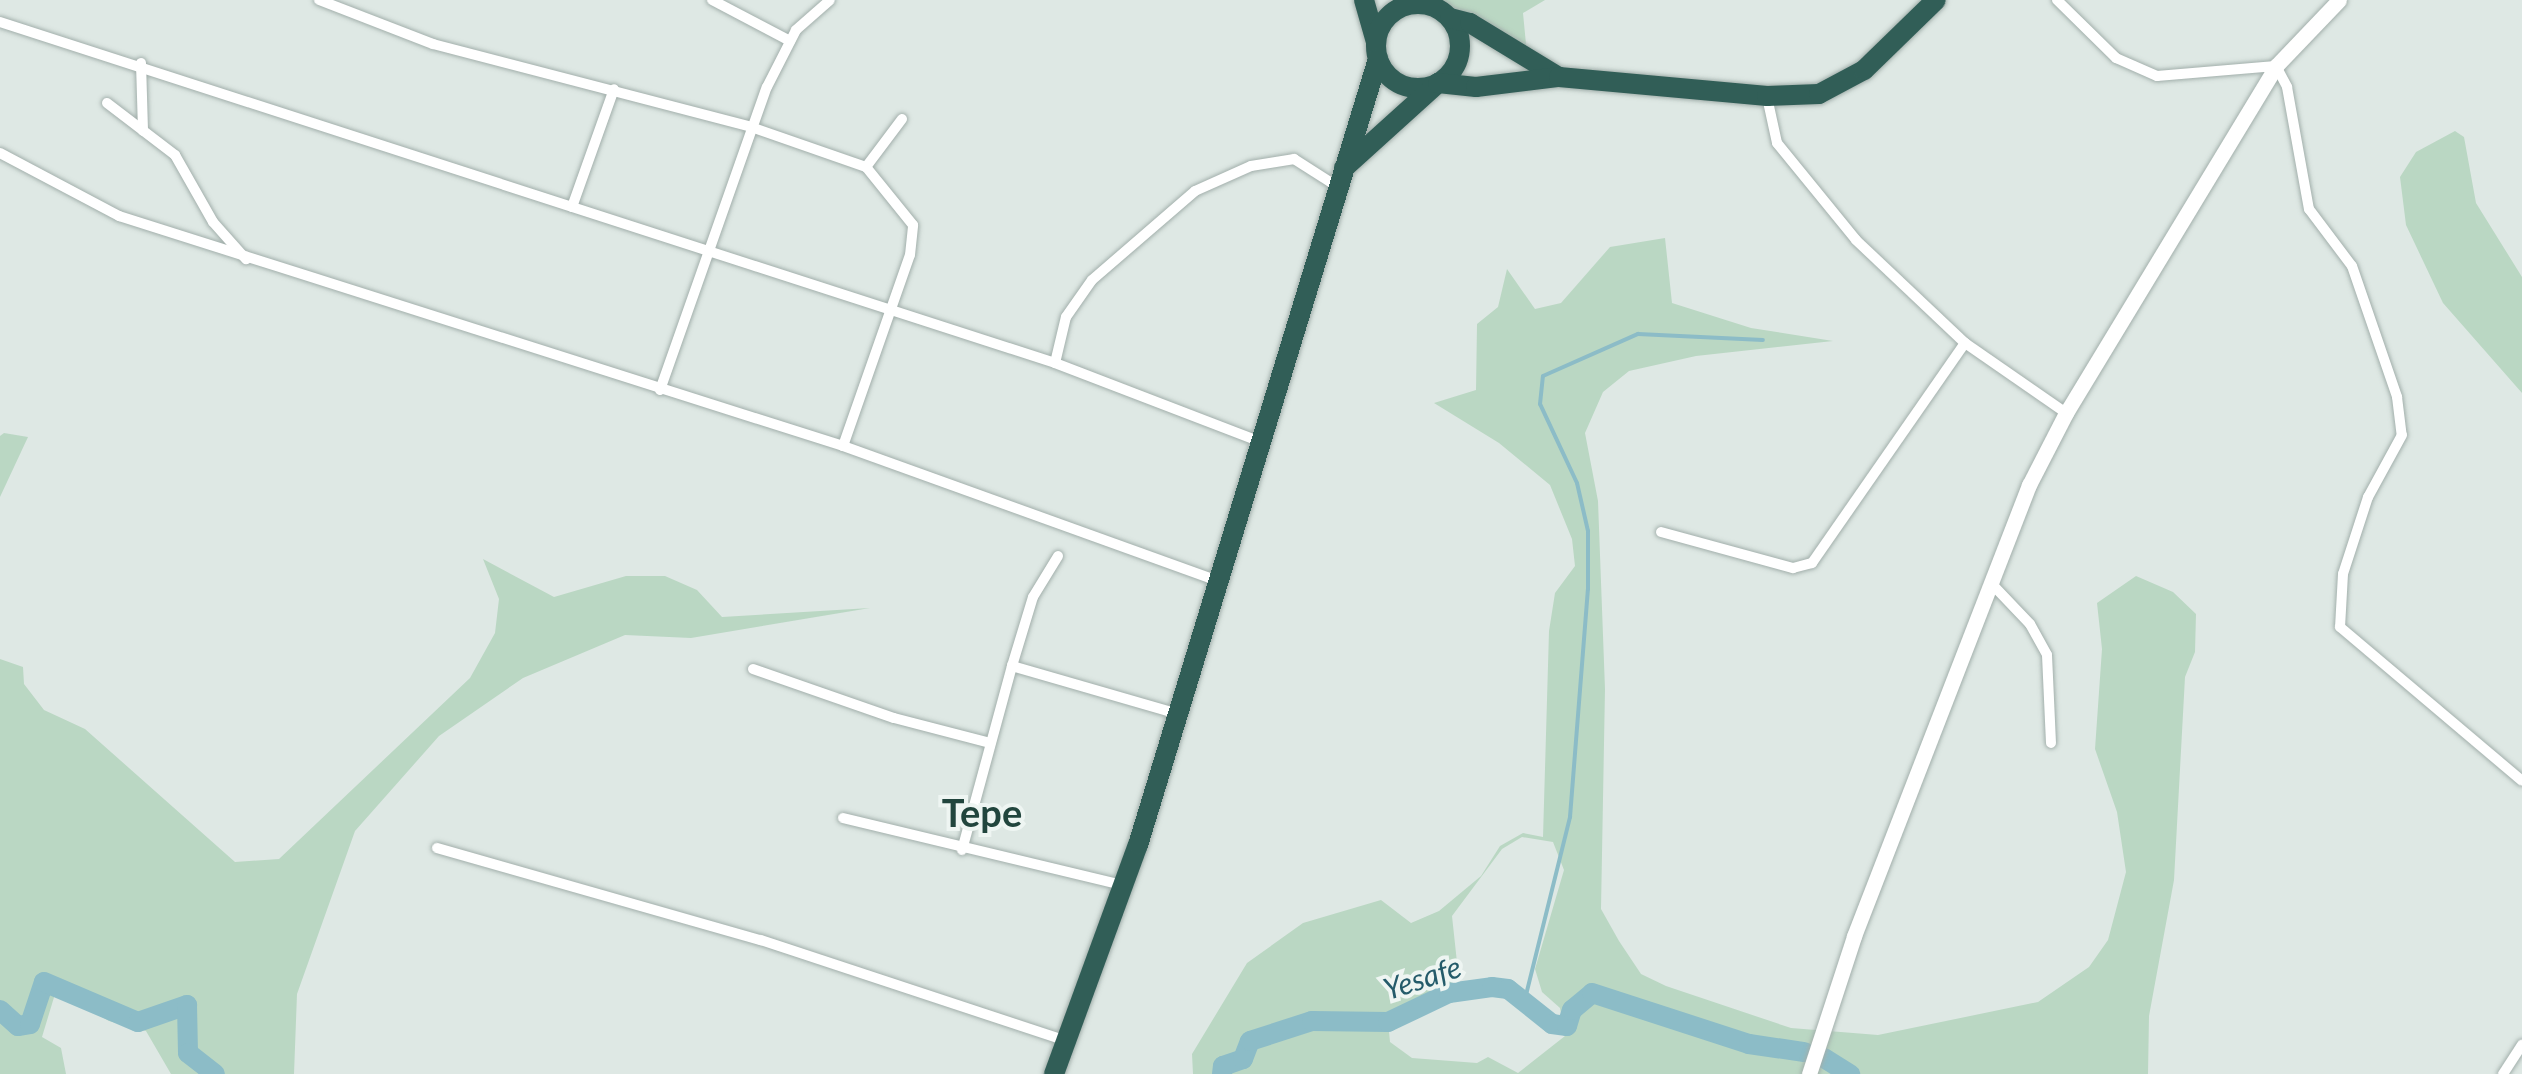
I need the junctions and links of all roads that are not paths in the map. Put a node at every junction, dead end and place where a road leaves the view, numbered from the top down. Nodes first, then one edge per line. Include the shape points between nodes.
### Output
1 (319, 0) edge
2 (712, 0) edge
3 (830, 0) edge
4 (1364, 0) edge
5 (1936, 0) edge
6 (2057, 0) edge
7 (2339, 0) edge
8 (1446, 10) edge
9 (0, 22) edge
10 (790, 41) junction
11 (1377, 50) junction
12 (141, 63) junction
13 (2276, 66) junction
14 (1558, 77) junction
15 (1438, 82) junction
16 (614, 89) junction
17 (1767, 96) junction
18 (107, 103) dead end
19 (902, 118) dead end
20 (751, 128) junction
21 (143, 131) junction
22 (0, 153) edge
23 (866, 167) junction
24 (1340, 178) junction
25 (572, 207) junction
26 (708, 252) junction
27 (246, 260) junction
28 (888, 310) junction
29 (1965, 343) junction
30 (1055, 363) junction
31 (660, 390) junction
32 (2066, 413) junction
33 (1260, 442) junction
34 (844, 446) junction
35 (1661, 532) dead end
36 (1058, 556) dead end
37 (1989, 581) junction
38 (1220, 582) junction
39 (1012, 666) junction
40 (753, 669) dead end
41 (1179, 714) junction
42 (990, 743) junction
43 (2051, 743) dead end
44 (2522, 781) edge
45 (843, 818) dead end
46 (438, 848) dead end
47 (962, 850) junction
48 (1123, 884) junction
49 (1066, 1041) junction
50 (2522, 1044) edge
51 (1054, 1074) edge
52 (1810, 1074) edge
53 (2503, 1074) edge

1 - 16 street via 432,44
2 - 10 street
3 - 10 street
4 - 11 highway
5 - 17 highway via 1844,85 1819,94
6 - 13 street via 2116,58 2157,76
7 - 13 street
8 - 11 highway via 1406,5 1385,19
8 - 14 highway
8 - 15 highway via 1460,53
9 - 12 street
10 - 20 street
11 - 15 highway via 1402,85
11 - 24 highway
12 - 21 street
12 - 25 street
13 - 32 street
13 - 44 street via 2287,87 2309,210 2352,266 2397,397 2402,435 2368,497 2344,574 2340,626
14 - 15 highway via 1476,87
14 - 17 highway
15 - 24 highway
16 - 20 street
16 - 25 street
17 - 29 street via 1785,155 1856,240
18 - 21 street
19 - 23 street
20 - 23 street
20 - 26 street
21 - 27 street via 175,155 213,222
22 - 27 street via 119,216
23 - 28 street via 913,225 910,255
24 - 30 street via 1294,159 1251,166 1195,191 1092,280 1066,317
24 - 33 highway
25 - 26 street
26 - 28 street
26 - 31 street
27 - 31 street
28 - 30 street
28 - 34 street
29 - 32 street
29 - 35 street via 1812,563 1793,568
30 - 33 street
31 - 34 street
32 - 37 street
33 - 38 highway
34 - 38 street
36 - 39 street via 1033,598
37 - 43 street via 2030,624 2047,655
37 - 52 street via 1854,936
38 - 41 highway
39 - 41 street
39 - 42 street
40 - 42 street
41 - 48 highway
42 - 47 street
45 - 47 street
46 - 49 street via 761,940
47 - 48 street
48 - 49 highway
49 - 51 highway
50 - 53 street

